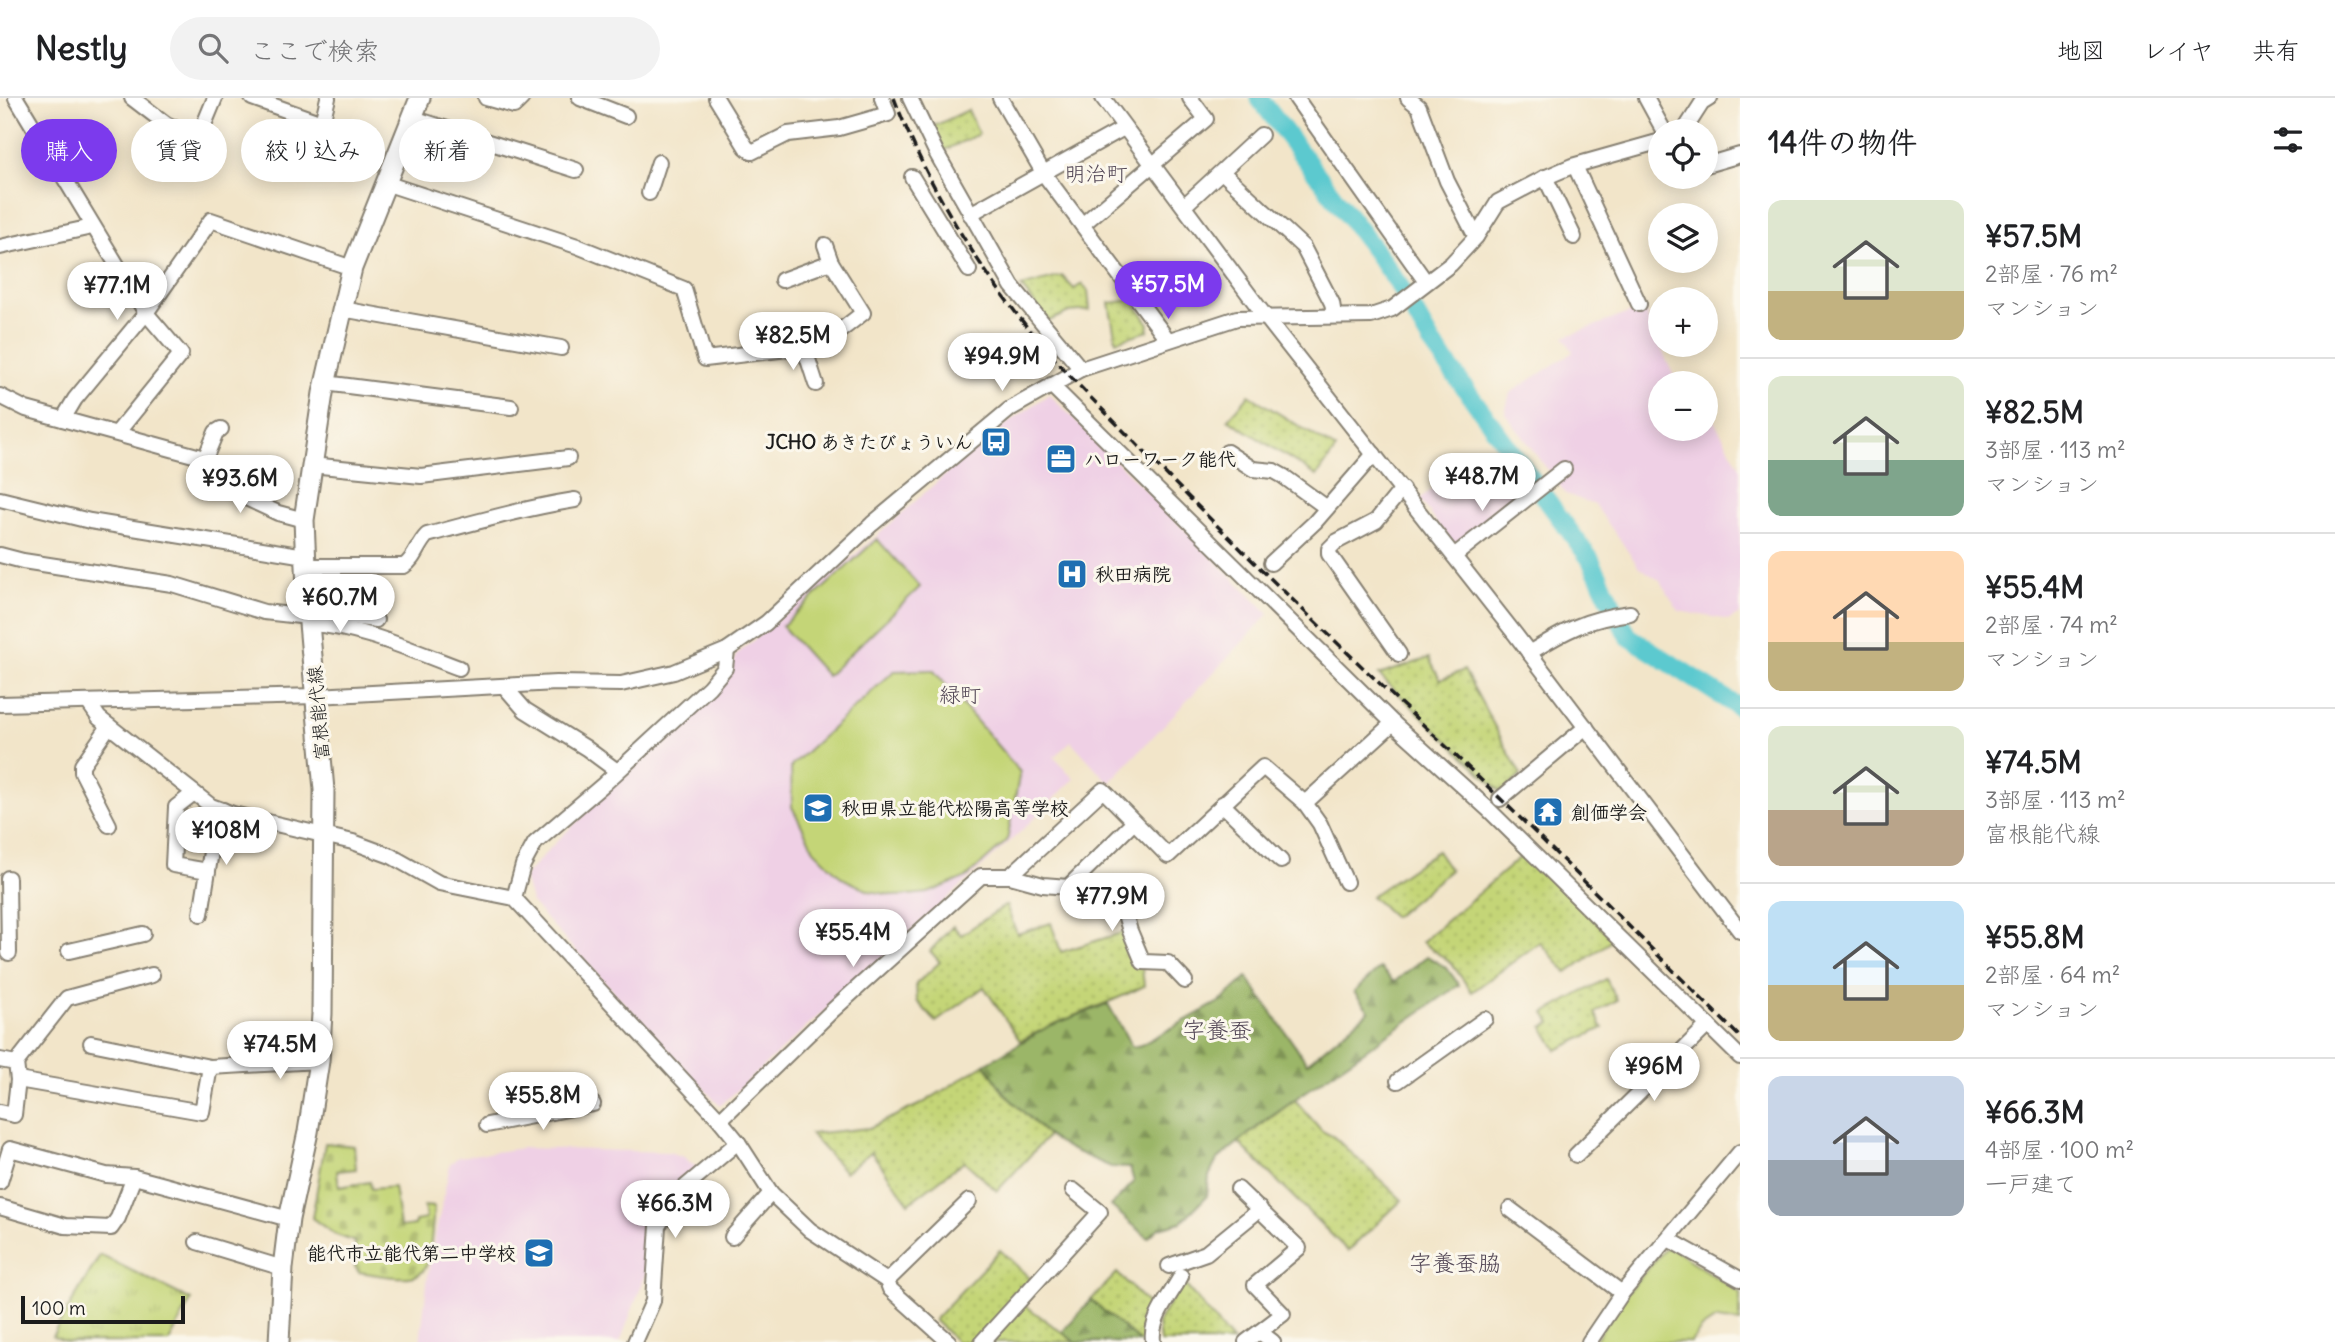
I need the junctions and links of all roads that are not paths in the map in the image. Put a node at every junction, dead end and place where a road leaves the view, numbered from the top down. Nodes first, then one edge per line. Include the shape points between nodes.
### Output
1 (16, 98) edge
2 (132, 98) edge
3 (215, 98) edge
4 (252, 98) edge
5 (328, 98) edge
6 (420, 98) edge
7 (486, 98) edge
8 (522, 98) edge
9 (580, 98) edge
10 (716, 98) edge
11 (882, 98) edge
12 (910, 98) edge
13 (1000, 98) edge
14 (1103, 98) edge
15 (1190, 98) edge
16 (1296, 98) edge
17 (1408, 98) edge
18 (1646, 98) edge
19 (1710, 98) edge
20 (626, 116) dead end
21 (413, 118) junction
22 (1657, 119) edge
23 (1692, 119) edge
24 (1124, 128) junction
25 (1261, 135) dead end
26 (1648, 145) edge
27 (1740, 155) edge
28 (1718, 161) edge
29 (659, 162) dead end
30 (1153, 165) junction
31 (1575, 166) junction
32 (576, 170) dead end
33 (1222, 172) junction
34 (1044, 174) junction
35 (912, 177) dead end
36 (1545, 177) junction
37 (385, 183) junction
38 (649, 193) dead end
39 (1184, 206) junction
40 (970, 214) junction
41 (1082, 225) junction
42 (92, 227) junction
43 (1476, 237) junction
44 (1574, 237) dead end
45 (825, 245) dead end
46 (0, 247) edge
47 (831, 262) junction
48 (352, 268) junction
49 (969, 270) dead end
50 (782, 280) dead end
51 (1423, 285) junction
52 (1639, 304) dead end
53 (342, 309) junction
54 (146, 313) junction
55 (1334, 315) junction
56 (1265, 316) junction
57 (1168, 340) junction
58 (804, 347) junction
59 (561, 348) dead end
60 (1081, 369) junction
61 (325, 383) junction
62 (816, 384) dead end
63 (1051, 385) junction
64 (0, 396) edge
65 (511, 407) dead end
66 (63, 419) junction
67 (221, 429) dead end
68 (117, 433) junction
69 (1227, 452) dead end
70 (1374, 454) junction
71 (568, 458) dead end
72 (204, 461) junction
73 (312, 465) junction
74 (1564, 469) dead end
75 (1402, 489) junction
76 (0, 499) edge
77 (575, 500) dead end
78 (1326, 508) junction
79 (304, 520) junction
80 (0, 555) edge
81 (1454, 556) junction
82 (306, 561) junction
83 (1271, 562) dead end
84 (1630, 612) dead end
85 (309, 618) junction
86 (376, 620) dead end
87 (727, 650) junction
88 (1529, 653) junction
89 (1399, 654) dead end
90 (459, 668) dead end
91 (504, 686) junction
92 (317, 696) junction
93 (88, 702) junction
94 (0, 704) edge
95 (1393, 723) junction
96 (109, 726) junction
97 (1586, 727) junction
98 (617, 771) junction
99 (194, 793) junction
100 (1500, 799) dead end
101 (1305, 803) junction
102 (1222, 804) junction
103 (223, 810) junction
104 (1134, 822) junction
105 (109, 825) dead end
106 (326, 836) junction
107 (1281, 861) dead end
108 (208, 871) junction
109 (1010, 876) junction
110 (8, 878) dead end
111 (1346, 882) dead end
112 (1118, 891) dead end
113 (514, 898) junction
114 (201, 915) dead end
115 (1740, 931) edge
116 (143, 934) dead end
117 (69, 951) dead end
118 (9, 953) dead end
119 (152, 975) dead end
120 (1185, 981) dead end
121 (1485, 1019) dead end
122 (1707, 1025) junction
123 (90, 1042) dead end
124 (1740, 1057) edge
125 (0, 1060) edge
126 (319, 1061) junction
127 (16, 1063) junction
128 (210, 1067) junction
129 (18, 1080) junction
130 (1398, 1081) dead end
131 (593, 1104) dead end
132 (0, 1112) edge
133 (720, 1120) junction
134 (487, 1125) dead end
135 (738, 1142) junction
136 (1740, 1152) edge
137 (1576, 1155) dead end
138 (134, 1177) junction
139 (0, 1182) edge
140 (1238, 1189) dead end
141 (1073, 1190) dead end
142 (771, 1193) junction
143 (970, 1201) dead end
144 (0, 1207) edge
145 (1260, 1209) junction
146 (1510, 1209) dead end
147 (289, 1219) junction
148 (732, 1237) dead end
149 (1668, 1239) junction
150 (197, 1242) dead end
151 (1169, 1266) dead end
152 (283, 1268) junction
153 (1181, 1276) dead end
154 (1740, 1279) edge
155 (887, 1281) junction
156 (1622, 1293) junction
157 (1260, 1332) junction
158 (279, 1342) edge
159 (635, 1342) edge
160 (949, 1342) edge
161 (982, 1342) edge
162 (1153, 1342) edge
163 (1247, 1342) edge
164 (1273, 1342) edge
165 (1589, 1342) edge

1 - 42 street
2 - 3 street via 166,124 198,139
4 - 5 street via 322,123
6 - 21 main road, 富根能代線
7 - 8 street via 514,106
9 - 20 street
10 - 11 street via 752,152 788,134 839,128 888,114
12 - 40 street
13 - 34 street
14 - 24 street
15 - 30 street via 1206,119
16 - 51 street
17 - 43 street via 1419,107 1447,181
18 - 22 street
19 - 23 street
21 - 32 street
21 - 37 main road, 富根能代線
24 - 30 street
24 - 34 street
25 - 33 street
26 - 31 street
27 - 28 street
29 - 38 street
30 - 39 street
30 - 41 street
31 - 36 street
31 - 52 street
33 - 39 street
33 - 55 street via 1303,247
34 - 40 street
34 - 41 street
35 - 49 street
36 - 43 street via 1498,202
36 - 44 street
37 - 48 main road, 富根能代線
37 - 58 street via 577,246 684,289 705,359
39 - 56 street
40 - 60 street via 1012,286
41 - 57 street
42 - 46 street
42 - 54 street
43 - 51 street
45 - 47 street
47 - 50 street
47 - 58 street via 863,313 836,334
48 - 53 main road, 富根能代線
48 - 54 street via 211,220
51 - 55 street via 1392,309 1371,316
53 - 59 street
53 - 61 main road, 富根能代線
54 - 66 street
54 - 68 street via 181,354
55 - 56 street
56 - 57 street via 1237,318
56 - 70 street
57 - 60 street
58 - 62 street
60 - 63 street
61 - 65 street
61 - 73 main road, 富根能代線
63 - 87 street via 978,435 872,524 766,623
63 - 95 street
64 - 66 street via 26,410
66 - 68 street
67 - 72 street
68 - 72 street
69 - 78 street via 1253,469 1283,476
70 - 75 street
70 - 78 street
71 - 73 street via 421,476
72 - 79 street via 244,498
73 - 79 main road, 富根能代線
74 - 81 street
75 - 81 street
75 - 89 street via 1376,521 1329,549
76 - 82 street via 90,521
77 - 82 street via 530,507 427,535 404,566
78 - 83 street
79 - 82 main road, 富根能代線
80 - 85 street via 172,584 264,612
81 - 88 street
82 - 85 main road, 富根能代線
84 - 88 street via 1570,627
85 - 86 street
85 - 90 street
85 - 92 main road, 富根能代線
87 - 91 street via 674,672 621,684
87 - 98 street via 725,668 709,687
88 - 97 street
91 - 92 street
91 - 98 street via 525,710
92 - 93 street
92 - 106 main road, 富根能代線
93 - 94 street
93 - 96 street
95 - 101 street
95 - 122 street via 1488,809
96 - 99 street
96 - 105 street via 82,765 82,772
97 - 100 street
97 - 115 street
98 - 113 street via 528,852
99 - 103 street
99 - 108 street via 176,807 173,865
101 - 102 street via 1263,766
101 - 111 street via 1321,824
102 - 104 street via 1168,856
102 - 107 street
103 - 106 street
103 - 108 street via 215,827
104 - 109 street via 1068,887
104 - 109 street via 1103,790
106 - 113 street via 391,856 439,883
106 - 126 main road, 富根能代線
108 - 114 street
109 - 133 street via 981,876
110 - 118 street
112 - 120 street via 1143,962 1168,963
113 - 133 street
116 - 117 street
119 - 127 street via 67,998
121 - 130 street
122 - 124 street
122 - 137 street
123 - 128 street
125 - 127 street
126 - 128 street
126 - 147 main road, 富根能代線
127 - 129 street
128 - 129 street via 202,1112
129 - 132 street via 14,1115
131 - 134 street
133 - 135 street
135 - 142 street
135 - 159 street via 685,1187 658,1226 653,1301
136 - 149 street
138 - 139 street via 106,1175 10,1149
138 - 144 street via 111,1228 65,1226
138 - 147 street
140 - 145 street
141 - 161 street via 1100,1212
142 - 148 street
142 - 155 street via 810,1230
143 - 155 street
145 - 151 street via 1206,1253
145 - 157 street via 1298,1248 1255,1285 1283,1314
146 - 156 street
147 - 152 main road, 富根能代線
149 - 154 street
149 - 156 street
150 - 152 street
152 - 158 main road, 富根能代線
153 - 162 street via 1152,1328
155 - 160 street via 890,1289
156 - 165 street
157 - 163 street
157 - 164 street

